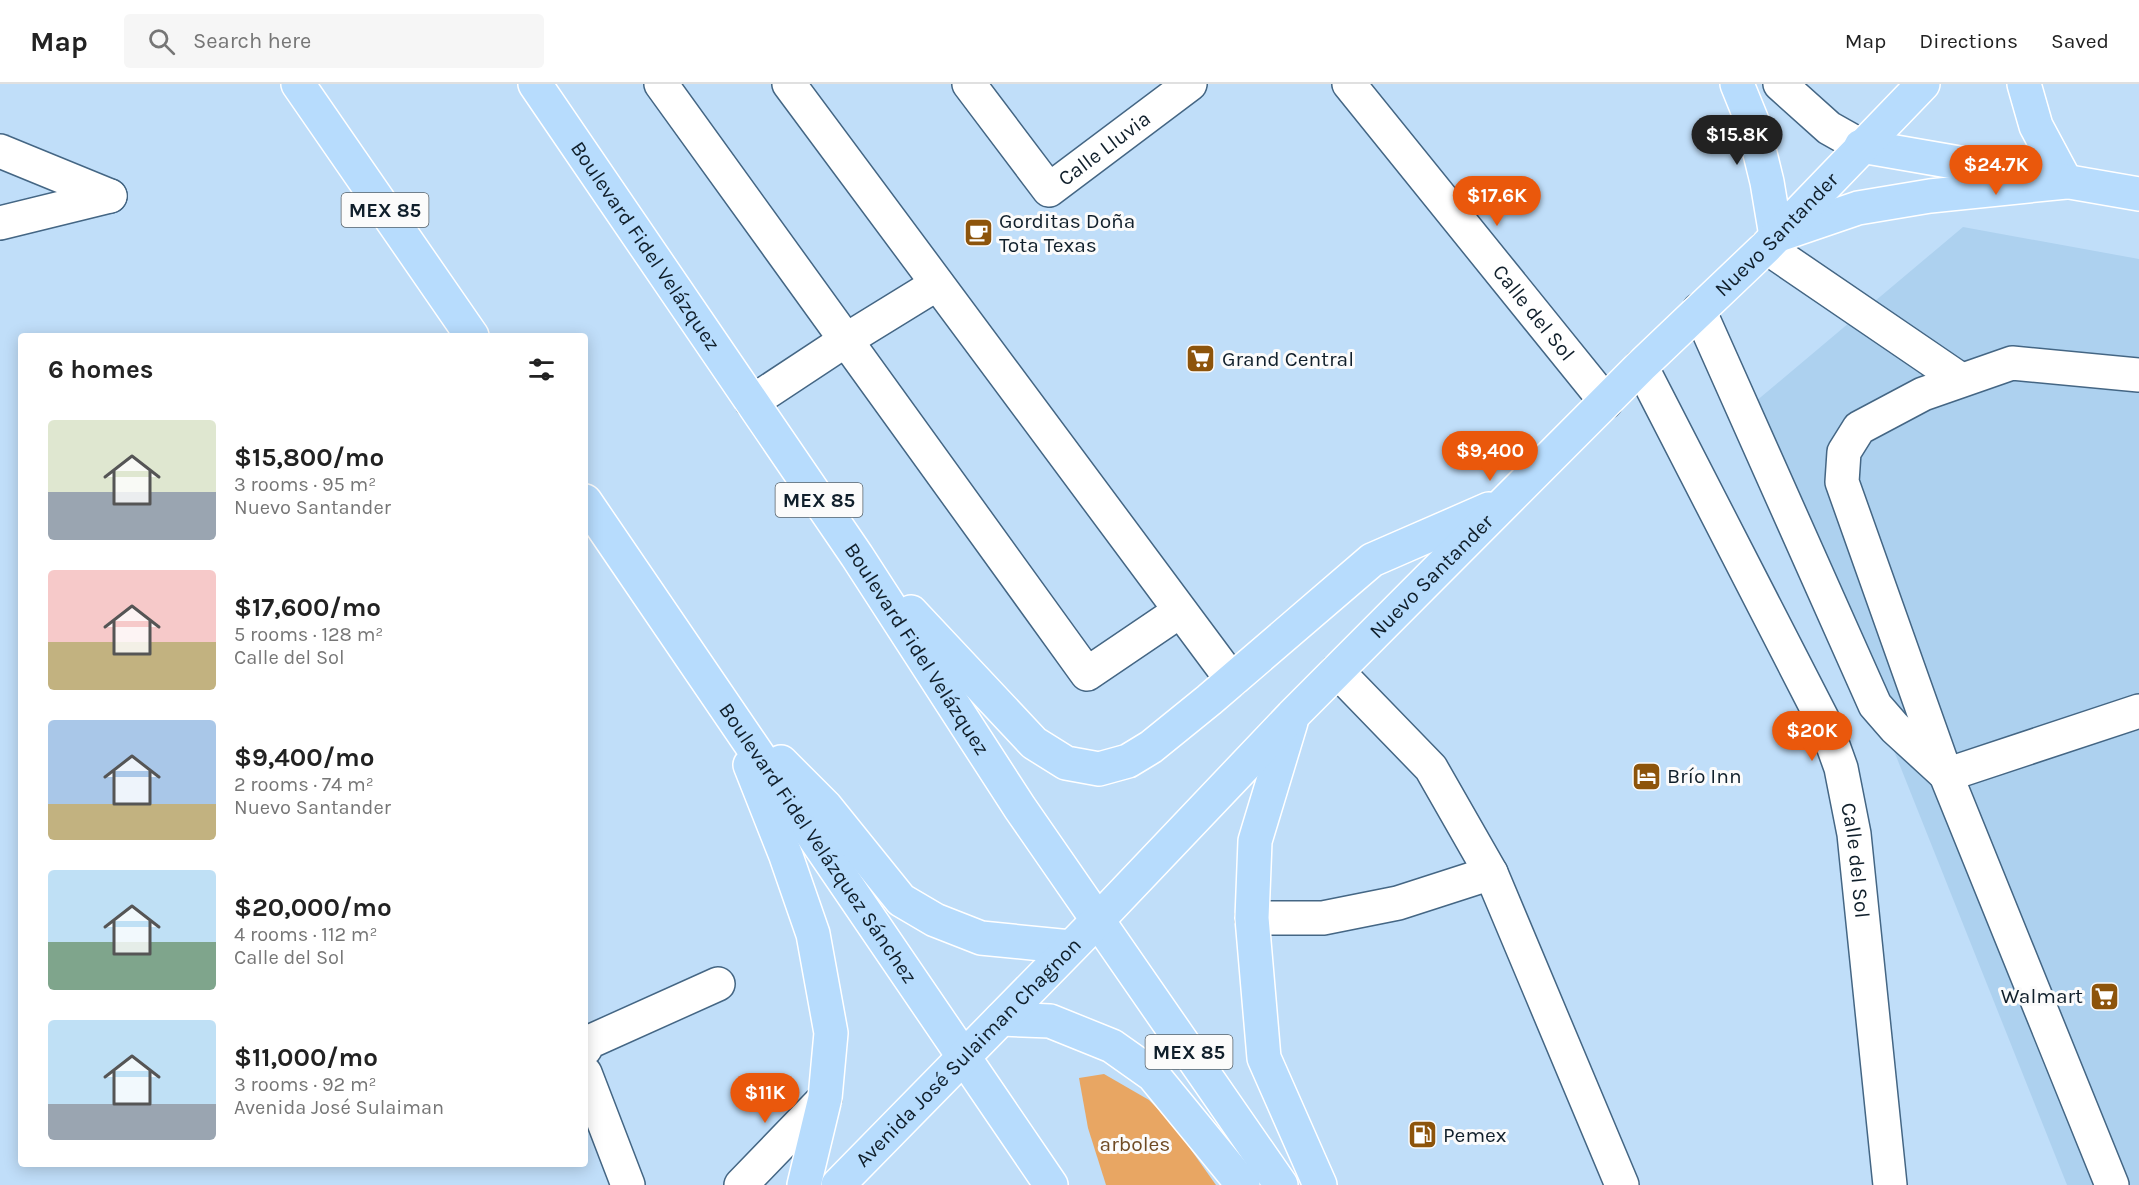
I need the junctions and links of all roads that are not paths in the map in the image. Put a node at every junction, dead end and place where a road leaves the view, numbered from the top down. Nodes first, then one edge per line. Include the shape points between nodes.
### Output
1 (298, 84) edge
2 (536, 84) edge
3 (661, 84) edge
4 (789, 84) edge
5 (969, 84) edge
6 (1190, 84) edge
7 (1349, 84) edge
8 (1737, 84) edge
9 (1779, 84) edge
10 (1923, 84) edge
11 (2024, 84) edge
12 (1862, 146) junction
13 (0, 151) edge
14 (2066, 182) junction
15 (2139, 194) edge
16 (0, 223) edge
17 (1771, 242) junction
18 (938, 284) junction
19 (1699, 310) junction
20 (470, 333) edge
21 (846, 340) junction
22 (1641, 366) junction
23 (2139, 375) edge
24 (1961, 380) junction
25 (752, 402) junction
26 (1605, 402) junction
27 (1507, 501) junction
28 (588, 505) edge
29 (857, 556) junction
30 (1180, 611) junction
31 (1337, 671) junction
32 (1232, 680) junction
33 (727, 708) junction
34 (2139, 711) edge
35 (1292, 716) junction
36 (1946, 776) junction
37 (1491, 873) junction
38 (1252, 918) junction
39 (1098, 920) junction
40 (1071, 947) junction
41 (718, 984) dead end
42 (1001, 1019) junction
43 (588, 1044) edge
44 (963, 1057) junction
45 (588, 1081) edge
46 (825, 1098) junction
47 (628, 1185) edge
48 (741, 1185) edge
49 (804, 1185) edge
50 (838, 1185) edge
51 (1051, 1185) edge
52 (1243, 1185) edge
53 (1281, 1185) edge
54 (1320, 1185) edge
55 (1623, 1185) edge
56 (1890, 1185) edge
57 (2112, 1185) edge

1 - 20 main road, MEX 85
2 - 25 main road, Boulevard Fidel Velázquez / MEX 85
3 - 21 street
4 - 18 street
5 - 6 street, Calle Lluvia via 1049,190
7 - 26 street, Calle del Sol
8 - 17 main road via 1752,121 1767,182
9 - 12 street via 1829,128
10 - 12 main road, Nuevo Santander
11 - 14 main road via 2036,126
12 - 14 main road
12 - 17 main road, Nuevo Santander
13 - 16 street via 110,196
14 - 15 main road
14 - 17 main road via 1858,208
17 - 19 main road, Nuevo Santander
17 - 24 street
18 - 21 street
18 - 30 street
19 - 22 main road, Nuevo Santander
19 - 36 street via 1875,705
21 - 25 street
21 - 30 street via 1087,674
22 - 26 main road, Nuevo Santander
22 - 56 street, Calle del Sol via 1826,726 1841,768 1854,834
23 - 24 street via 2012,363
24 - 36 street via 1923,394 1859,429 1844,452 1842,482
25 - 29 main road, Boulevard Fidel Velázquez / MEX 85
26 - 27 main road, Nuevo Santander
27 - 31 main road, Nuevo Santander
27 - 32 main road via 1372,560
28 - 33 main road, Boulevard Fidel Velázquez Sánchez
29 - 32 main road via 1034,743 1066,764 1099,769 1128,761
29 - 39 main road, Boulevard Fidel Velázquez / MEX 85 via 1020,808
30 - 32 street
31 - 35 main road, Nuevo Santander
31 - 37 street via 1431,768
33 - 40 main road via 826,807 901,900 935,920 981,938
33 - 44 main road, Boulevard Fidel Velázquez Sánchez
33 - 46 main road via 813,934 831,1033
34 - 36 street
35 - 38 main road via 1255,841
35 - 39 main road, Nuevo Santander
36 - 57 street
37 - 38 street via 1398,903 1323,918
37 - 55 street
38 - 54 main road via 1264,1058
39 - 40 main road, Avenida José Sulaiman Chagnon
39 - 53 main road, Boulevard Fidel Velázquez / MEX 85
40 - 42 main road, Avenida José Sulaiman Chagnon
41 - 43 street
42 - 44 main road, Avenida José Sulaiman Chagnon
42 - 52 main road via 1050,1021 1112,1046 1153,1075
44 - 50 main road, Avenida José Sulaiman Chagnon
44 - 51 main road, Boulevard Fidel Velázquez Sánchez
45 - 47 street
46 - 48 street
46 - 49 main road

